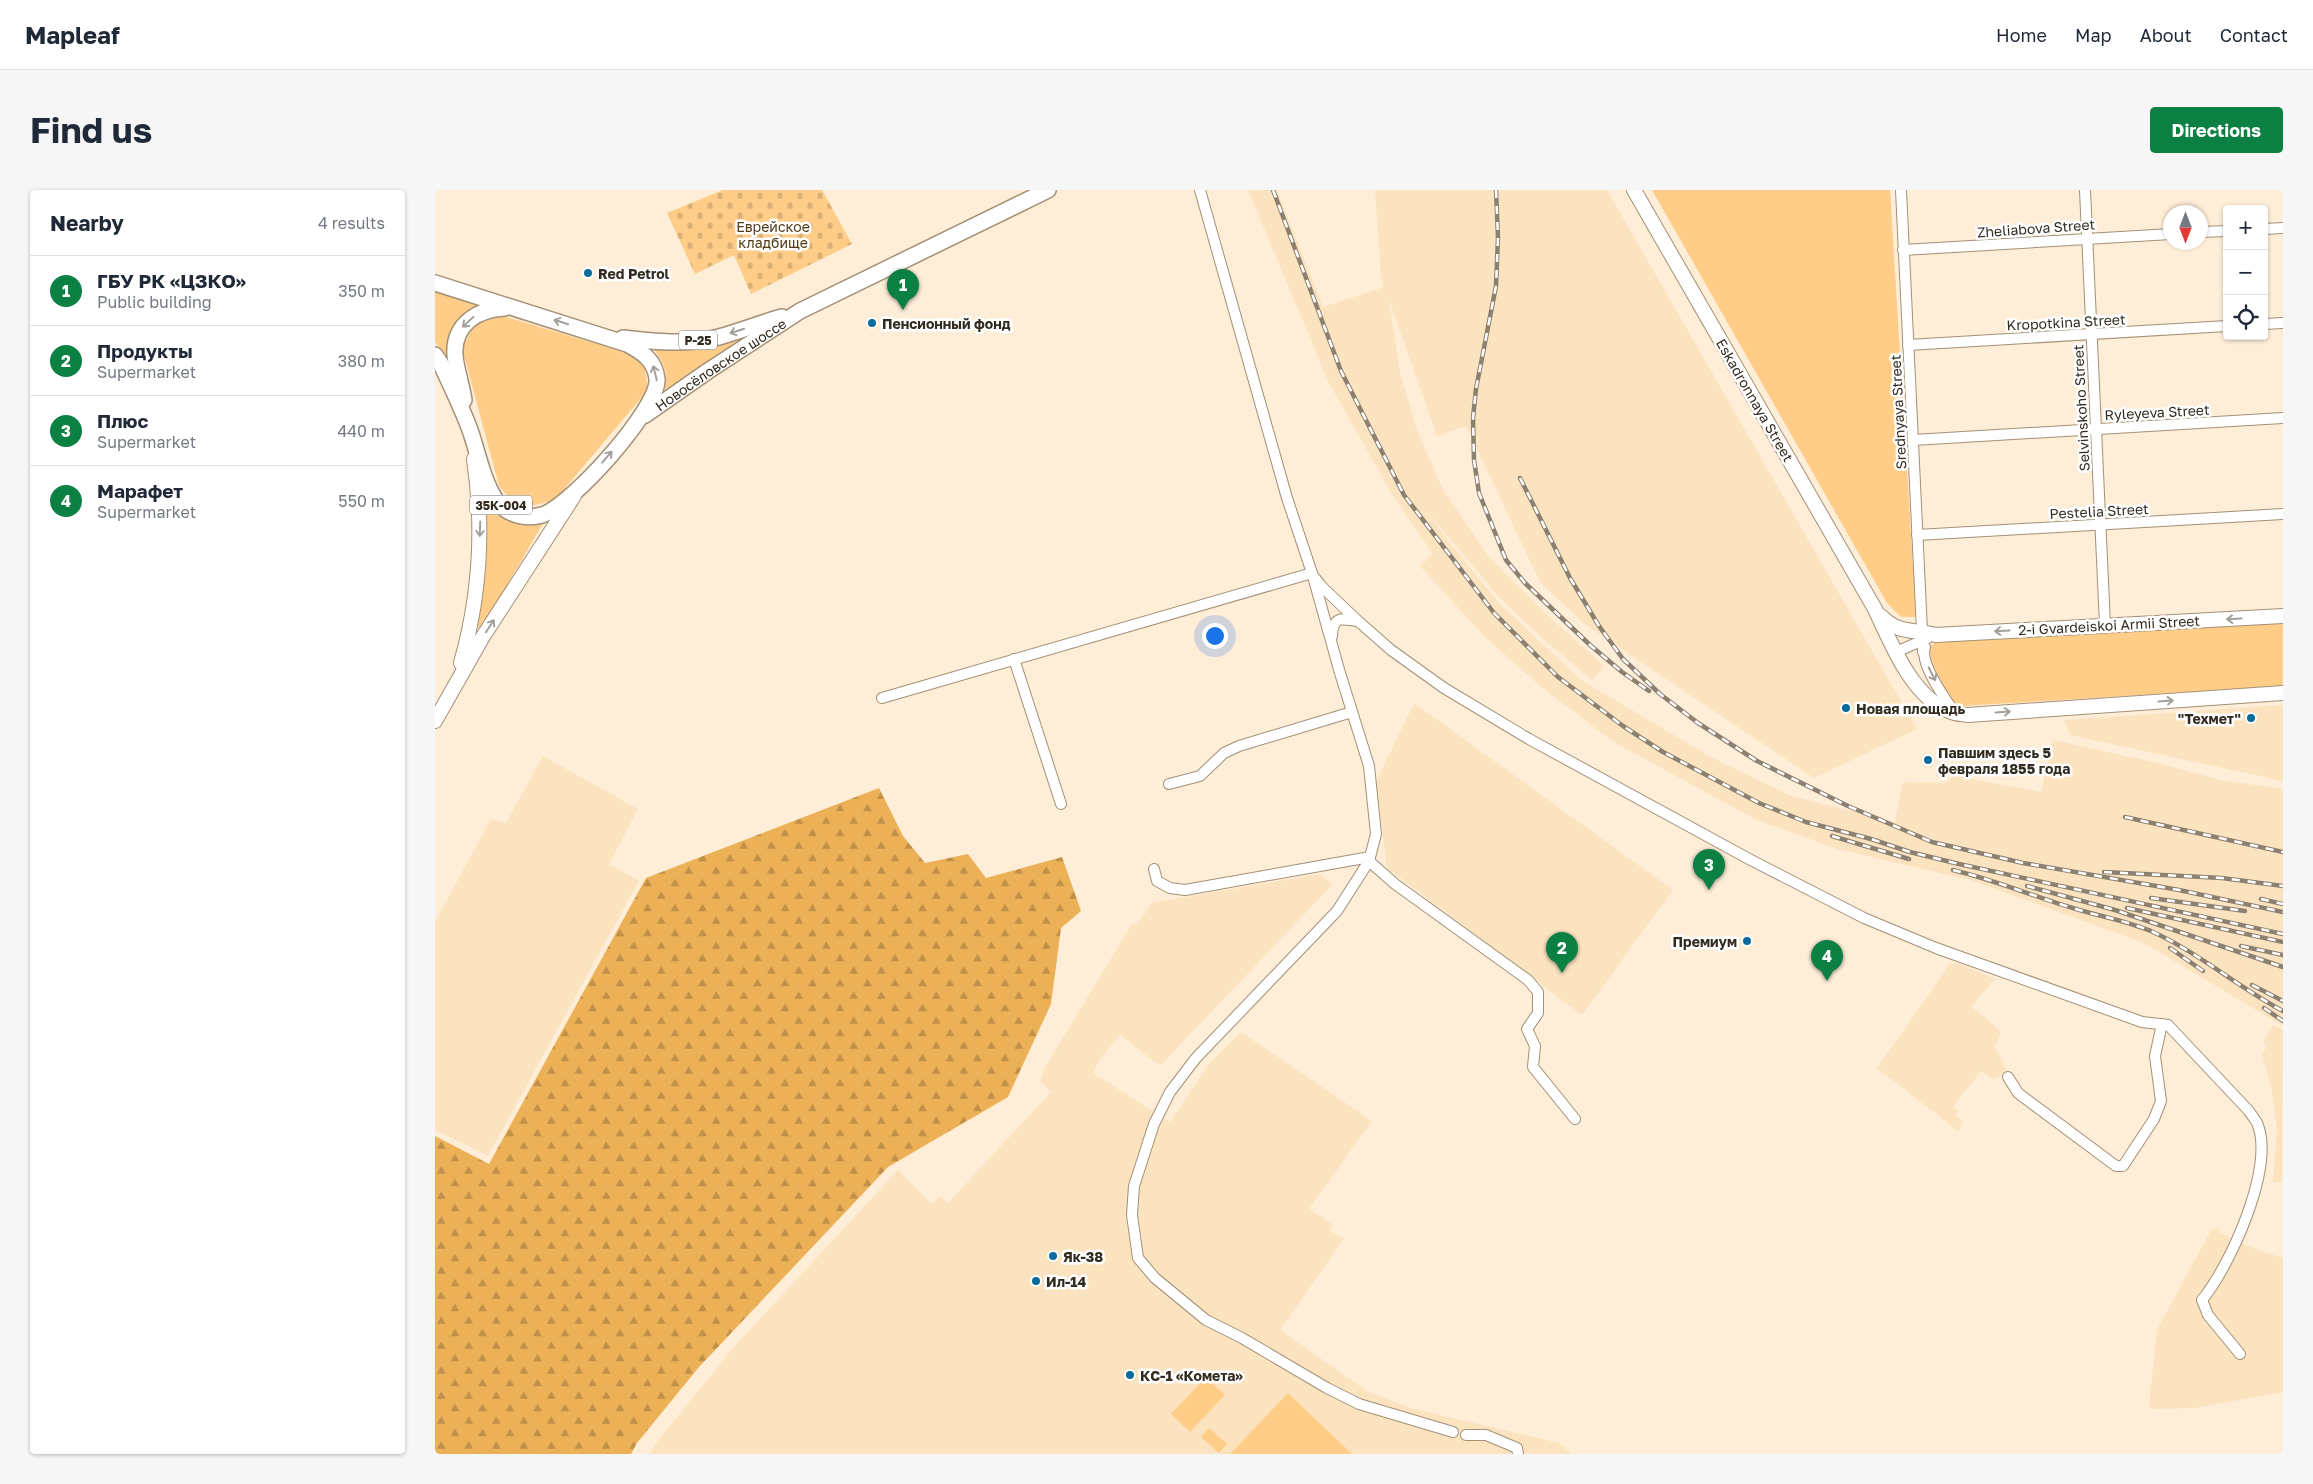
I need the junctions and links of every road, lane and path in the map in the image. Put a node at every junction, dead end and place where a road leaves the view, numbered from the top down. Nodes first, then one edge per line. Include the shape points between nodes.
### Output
1 (1048, 190) edge
2 (1200, 190) edge
3 (1634, 190) edge
4 (1901, 190) edge
5 (2085, 190) edge
6 (2283, 228) edge
7 (2268, 229) edge
8 (2223, 231) edge
9 (2208, 232) edge
10 (2163, 234) edge
11 (2087, 238) junction
12 (1903, 250) junction
13 (435, 283) edge
14 (800, 311) junction
15 (530, 312) junction
16 (2283, 323) edge
17 (2268, 324) edge
18 (2223, 326) edge
19 (592, 332) junction
20 (2091, 334) junction
21 (1908, 346) junction
22 (435, 355) edge
23 (641, 417) junction
24 (2283, 418) edge
25 (470, 429) junction
26 (2096, 429) junction
27 (1913, 440) junction
28 (575, 494) junction
29 (2283, 514) edge
30 (2100, 524) junction
31 (1917, 535) junction
32 (1312, 573) junction
33 (1875, 610) junction
34 (2283, 616) edge
35 (1358, 621) junction
36 (2105, 625) junction
37 (1936, 635) junction
38 (1921, 636) junction
39 (1331, 642) junction
40 (1896, 652) junction
41 (1923, 652) junction
42 (1015, 659) junction
43 (455, 683) junction
44 (2283, 693) edge
45 (882, 698) dead end
46 (1352, 712) junction
47 (1955, 713) junction
48 (435, 721) edge
49 (1169, 784) dead end
50 (1061, 804) dead end
51 (1370, 859) junction
52 (1154, 868) dead end
53 (2162, 1024) junction
54 (2008, 1078) dead end
55 (1575, 1118) dead end
56 (2240, 1354) dead end
57 (1453, 1432) dead end
58 (1466, 1436) dead end
59 (1518, 1454) edge

1 - 14 main road, Новосёловское шоссе / Р-25
2 - 32 street via 1287,498
3 - 33 main road, Eskadronnaya Street
4 - 12 street, Srednyaya Street
5 - 11 street, Selvinskoho Street
6 - 7 street
8 - 9 street
10 - 11 street, Zheliabova Street
11 - 12 street, Zheliabova Street
11 - 20 street, Selvinskoho Street
12 - 21 street, Srednyaya Street
13 - 15 main road, 35К-004
14 -> 19 main road, Новосёловское шоссе / Р-25 via 718,337 689,341 635,340
14 - 23 main road, Новосёловское шоссе / Р-25
19 -> 15 main road, 35К-004
15 -> 25 main road, 35К-004 via 504,308 482,312 461,329 455,355
16 - 17 street
18 - 20 street, Kropotkina Street
23 -> 19 main road, 35К-004 via 656,390 656,374 650,360 643,352 627,344
20 - 21 street, Kropotkina Street
20 - 26 street, Selvinskoho Street
21 - 27 street, Srednyaya Street
22 - 25 main road, 35К-004
28 -> 23 main road, 35К-004
24 - 26 street, Ryleyeva Street
25 - 28 main road, 35К-004 via 489,486 502,507 529,517 542,515
25 -> 43 main road via 481,516 479,555 470,634
26 - 27 street, Ryleyeva Street
26 - 30 street, Selvinskoho Street
27 - 31 street, Srednyaya Street
43 -> 28 main road
29 - 30 street, Pestelia Street
30 - 31 street, Pestelia Street
30 - 36 street, Selvinskoho Street
31 - 38 street, Srednyaya Street
32 - 35 street
32 - 39 street
32 - 42 street
33 - 38 main road, 2-i Gvardeiskoi Armii Street via 1890,626
33 - 40 main road
34 -> 36 main road, 2-i Gvardeiskoi Armii Street
35 - 39 street via 1337,621 1332,628
35 - 53 street via 1391,650 1444,688 1521,734 1856,915 2031,983 2142,1022
36 -> 37 main road, 2-i Gvardeiskoi Armii Street
37 - 38 main road, 2-i Gvardeiskoi Armii Street
37 - 41 street
38 - 40 street
38 - 41 street, Srednyaya Street
39 - 46 street
40 - 47 main road via 1904,668 1930,700
41 -> 47 street, Srednyaya Street
42 - 45 street
42 - 50 street
43 - 48 main road
47 -> 44 main road via 1968,715
46 - 49 street via 1239,746 1224,753 1200,776
46 - 51 street via 1369,766 1376,834
51 - 52 street via 1185,890 1157,882
51 - 55 street via 1395,884 1528,980 1538,992 1538,1013 1527,1029 1535,1046 1533,1066
51 - 57 street via 1337,910 1196,1058 1170,1092 1154,1124 1136,1175 1133,1215 1138,1258 1155,1278 1206,1320 1327,1388 1359,1404
53 - 54 street via 2155,1056 2161,1101 2154,1119 2123,1166 2116,1166 2018,1093
53 - 56 street via 2167,1025 2248,1110 2257,1124 2261,1149 2255,1190 2244,1223 2202,1300 2208,1315
58 - 59 street via 1486,1435 1517,1448

